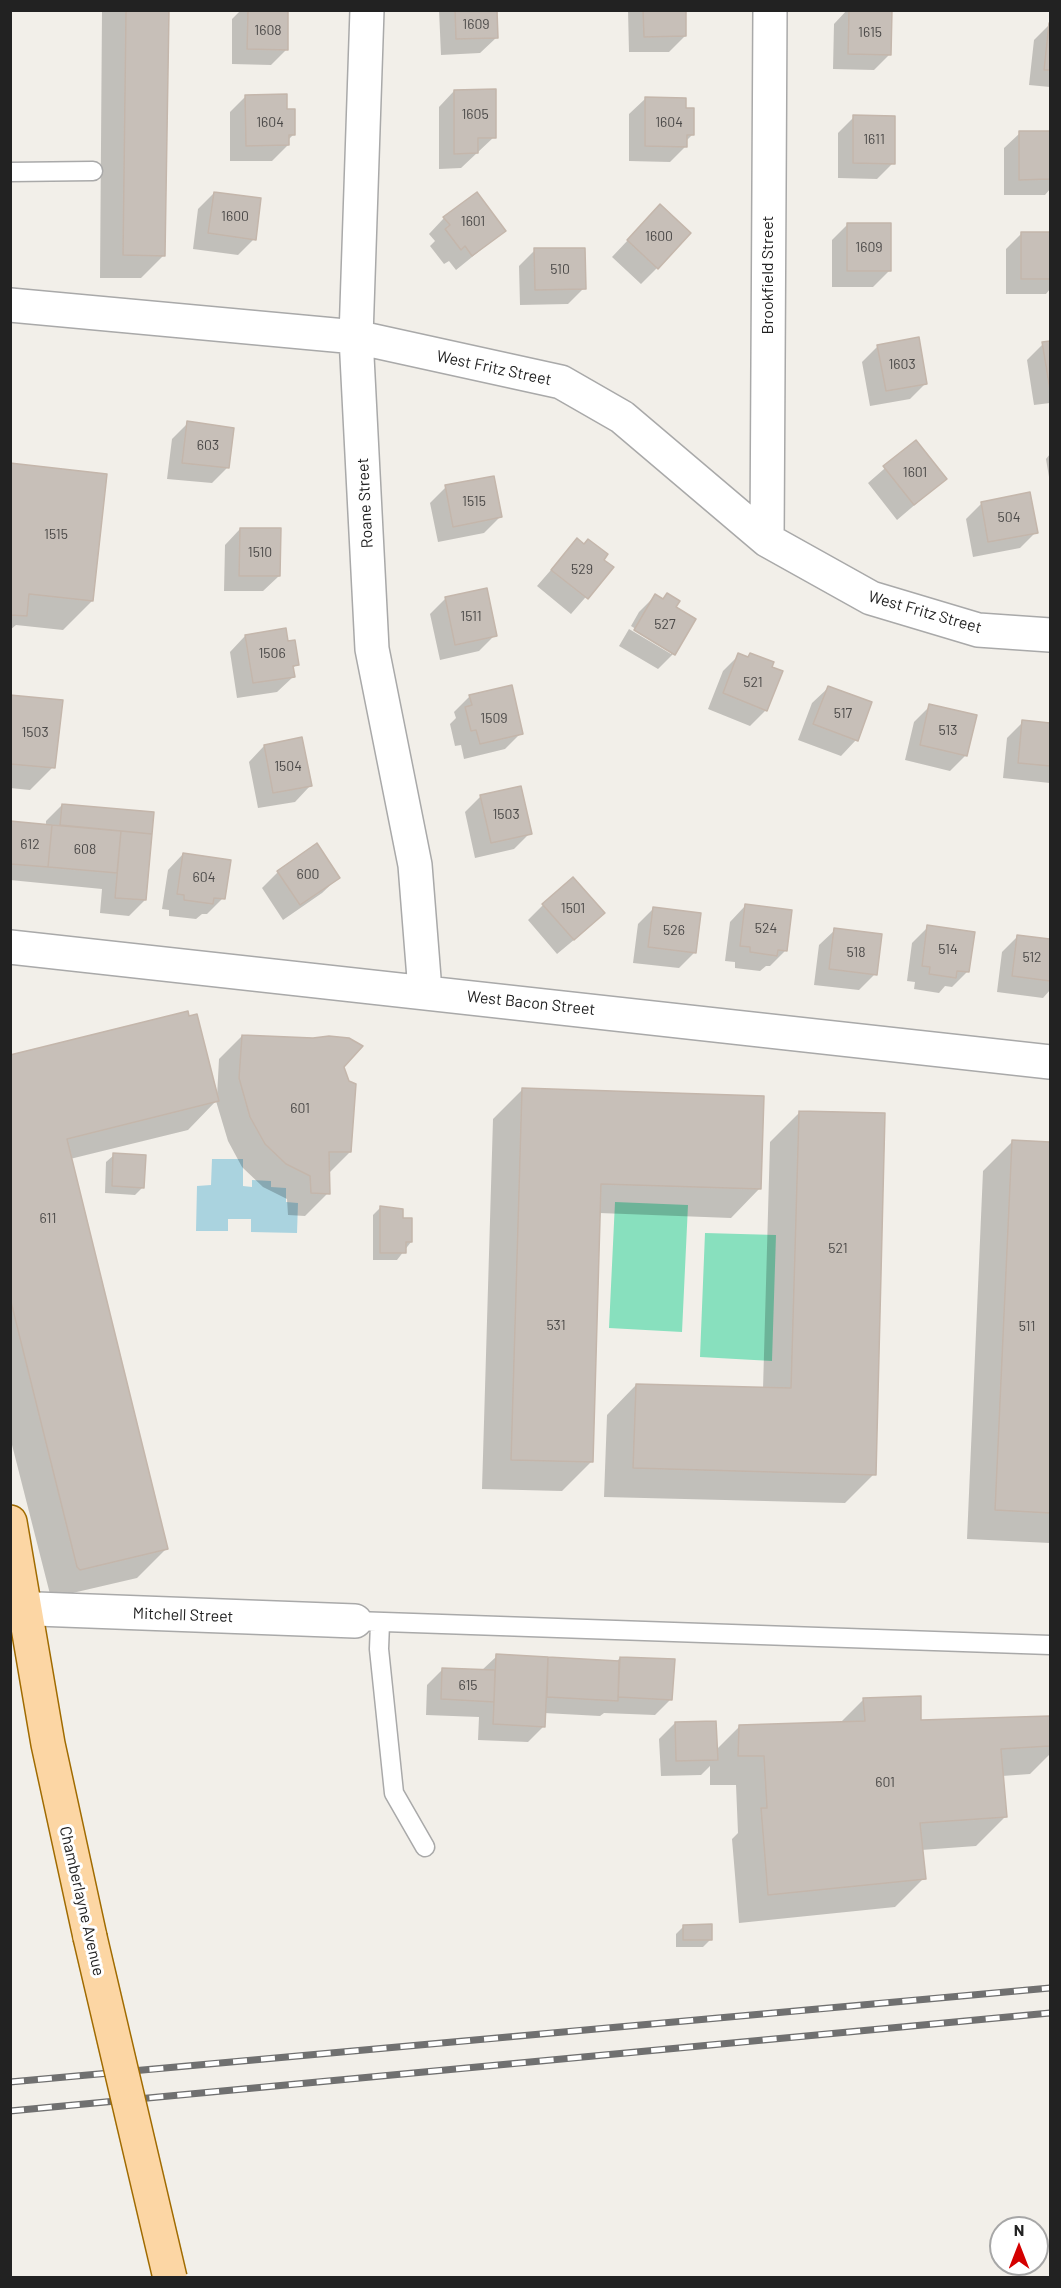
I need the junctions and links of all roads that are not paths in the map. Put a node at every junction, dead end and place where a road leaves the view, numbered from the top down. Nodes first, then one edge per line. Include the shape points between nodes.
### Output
1 (367, 10) edge
2 (770, 10) edge
3 (10, 171) edge
4 (93, 171) dead end
5 (10, 305) edge
6 (356, 337) junction
7 (767, 540) junction
8 (1050, 636) edge
9 (10, 947) edge
10 (425, 991) junction
11 (1050, 1062) edge
12 (10, 1521) edge
13 (19, 1609) edge
14 (367, 1622) junction
15 (1050, 1646) edge
16 (425, 1846) dead end
17 (170, 2277) edge

1 - 6 street, Roane Street
2 - 7 street, Brookfield Street
3 - 4 lane
5 - 6 street, West Fritz Street
6 - 7 street, West Fritz Street via 561,382 622,417
6 - 10 street, Roane Street via 372,649 416,865
7 - 8 street, West Fritz Street via 871,598 978,630
9 - 10 street, West Bacon Street
10 - 11 street, West Bacon Street
12 - 13 main road, Chamberlayne Avenue
13 - 14 street, Mitchell Street
13 - 17 main road, Chamberlayne Avenue, bridge via 90,1937
14 - 15 lane
14 - 16 lane via 379,1649 394,1793

